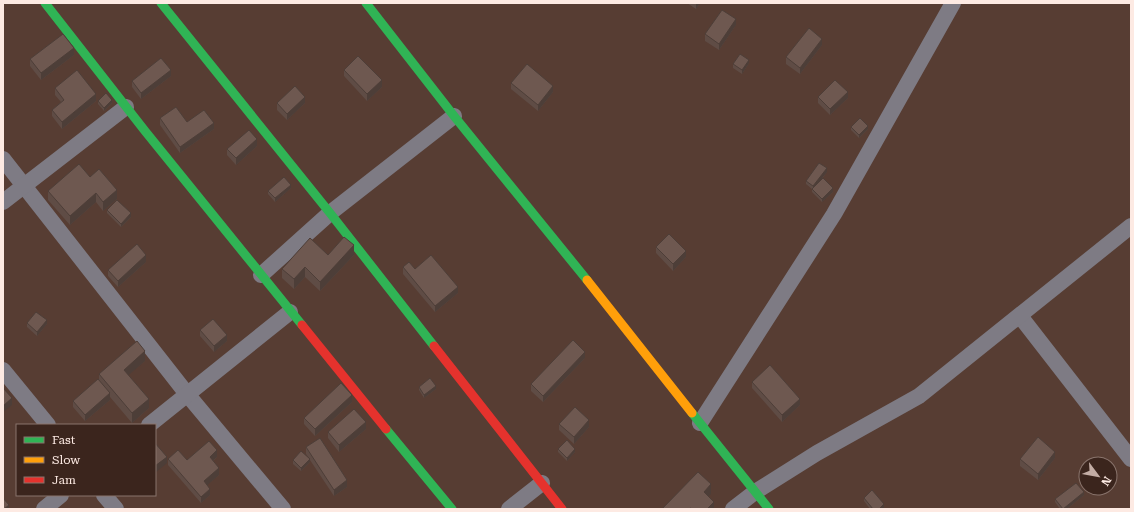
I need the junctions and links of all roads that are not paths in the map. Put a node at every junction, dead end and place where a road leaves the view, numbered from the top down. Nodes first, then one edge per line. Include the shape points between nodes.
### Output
1 (45, 3) edge
2 (162, 3) edge
3 (366, 3) edge
4 (952, 4) edge
5 (126, 107) junction
6 (454, 116) junction
7 (3, 159) edge
8 (24, 185) junction
9 (3, 202) edge
10 (330, 213) junction
11 (1128, 234) edge
12 (261, 275) junction
13 (290, 312) junction
14 (1020, 316) junction
15 (3, 370) edge
16 (187, 394) junction
17 (700, 423) junction
18 (47, 424) edge
19 (150, 424) edge
20 (1131, 459) edge
21 (542, 483) junction
22 (755, 492) junction
23 (60, 496) edge
24 (105, 496) edge
25 (44, 509) edge
26 (116, 509) edge
27 (283, 509) edge
28 (452, 509) edge
29 (509, 509) edge
30 (562, 509) edge
31 (733, 509) edge
32 (769, 509) edge

1 - 5 street
2 - 10 street
3 - 6 street
4 - 17 street via 834,214
5 - 8 street
5 - 12 street
6 - 10 street
6 - 17 street
7 - 8 street
8 - 9 street
8 - 16 street
10 - 12 street
10 - 21 street
11 - 14 street
12 - 13 street
13 - 16 street
13 - 28 street
14 - 20 street
14 - 22 street via 919,396 817,453
15 - 18 street
16 - 19 street
16 - 27 street
17 - 22 street
21 - 29 street
21 - 30 street
22 - 31 street
22 - 32 street
23 - 25 street
24 - 26 street

